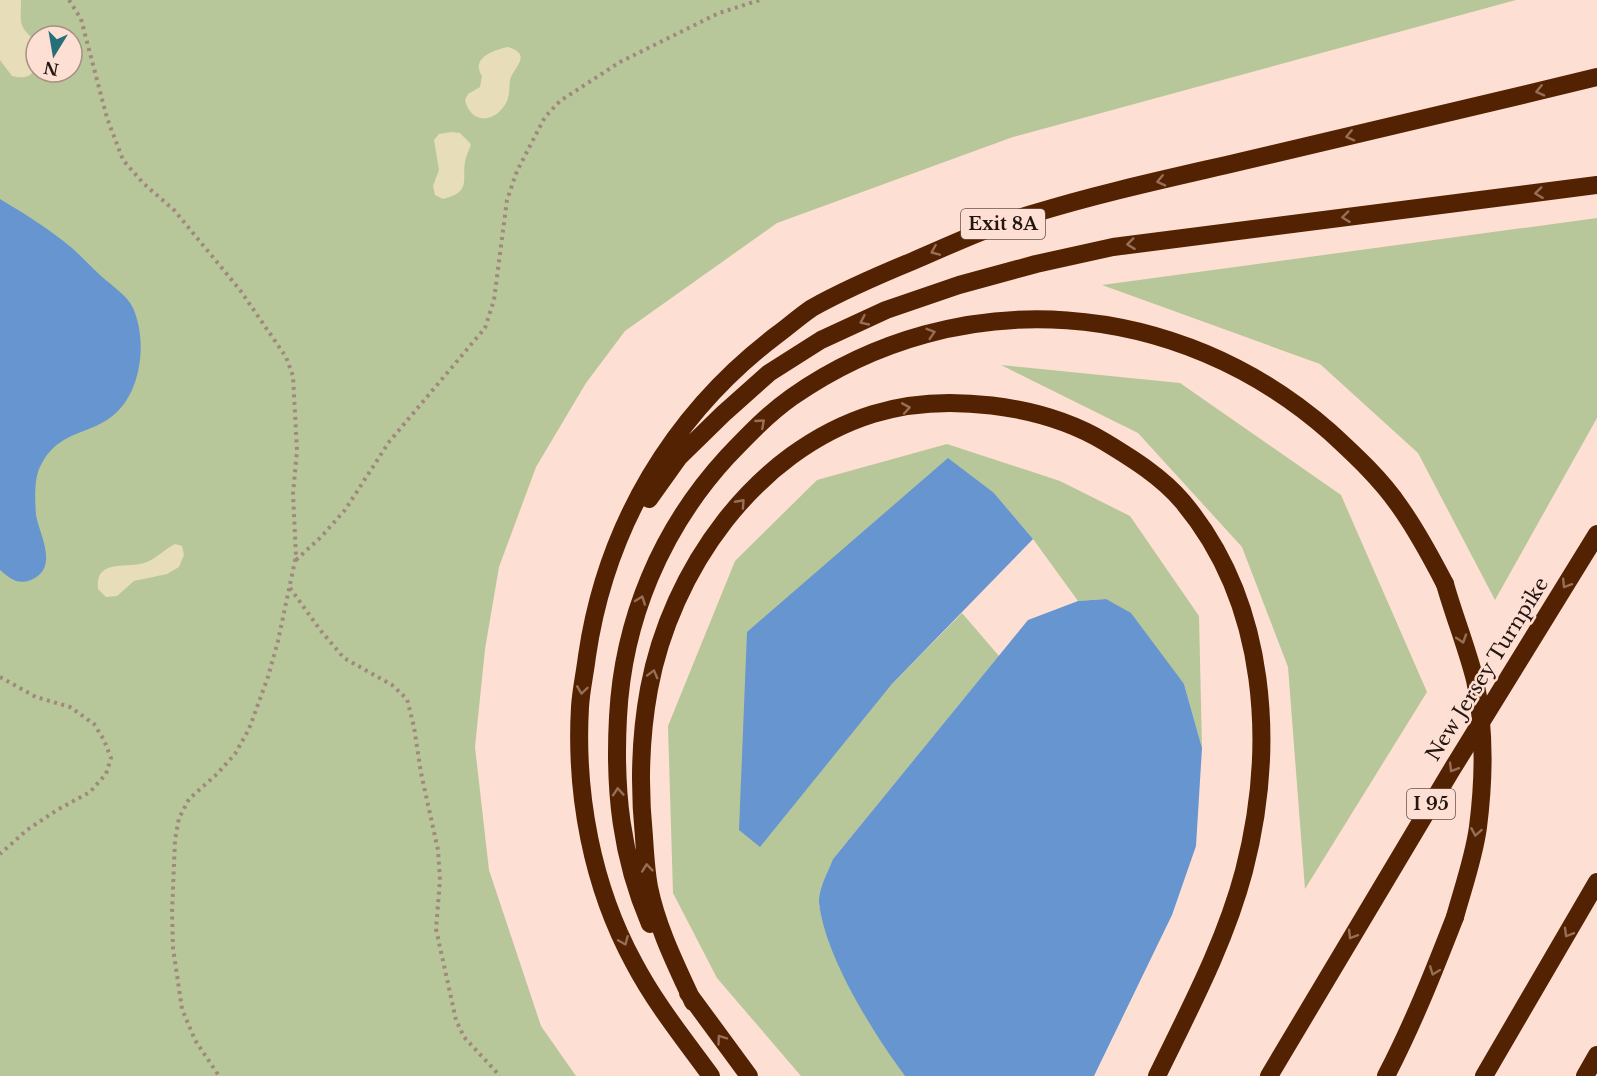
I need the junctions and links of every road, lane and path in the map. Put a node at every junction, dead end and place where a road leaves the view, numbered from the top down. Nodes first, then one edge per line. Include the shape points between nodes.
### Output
1 (69, 0) edge
2 (760, 0) edge
3 (1597, 77) edge
4 (1597, 185) edge
5 (1597, 534) edge
6 (296, 560) junction
7 (290, 587) junction
8 (591, 632) junction
9 (0, 676) edge
10 (0, 854) edge
11 (1597, 882) edge
12 (693, 1002) junction
13 (1597, 1055) edge
14 (219, 1076) edge
15 (500, 1076) edge
16 (711, 1076) edge
17 (749, 1076) edge
18 (1157, 1076) edge
19 (1269, 1076) edge
20 (1386, 1076) edge
21 (1484, 1076) edge
22 (1585, 1076) edge

1 - 6 path via 81,19 107,118 123,160 142,183 174,210 240,290 286,357 294,376
2 - 6 path via 719,13 620,62 560,101 546,117 517,171 507,200 494,300 485,328 389,442 345,510
3 -> 8 highway, Exit 8A via 1029,215 887,271 811,309 754,352 711,393 669,445 634,503 610,563
4 -> 8 highway via 1113,247 959,285 886,310 821,340 770,373 679,457 643,508 615,563
5 -> 19 highway, New Jersey Turnpike / I 95
6 - 7 path
7 - 14 path via 268,677 249,729 235,754 189,799 179,818 175,840 172,930 176,978 182,1009 195,1040
7 - 15 path via 344,658 392,685 407,699 438,850 436,929 456,1020 464,1037
8 -> 16 highway via 580,705 580,776 588,838 606,900 633,962
9 - 10 path via 36,697 70,707 94,724 111,758 106,774 90,792 27,830
11 -> 21 highway
17 -> 12 highway
12 -> 18 highway via 667,945 649,887 640,796 649,689 662,639 692,573 737,506 777,465 825,433 875,413 927,404 984,405 1033,412 1090,433 1140,463 1181,500 1213,543 1237,594 1253,646 1260,703 1261,762 1256,819 1225,929
12 -> 20 highway, bridge via 658,943 636,891 622,837 616,737 619,684 629,632 649,577 675,524 711,474 747,436 790,398 839,368 888,346 944,329 1006,320 1076,321 1126,328 1191,346 1245,371 1301,407 1353,453 1399,505 1445,584 1479,706 1482,772 1478,829 1455,917 1428,988
13 - 22 highway

